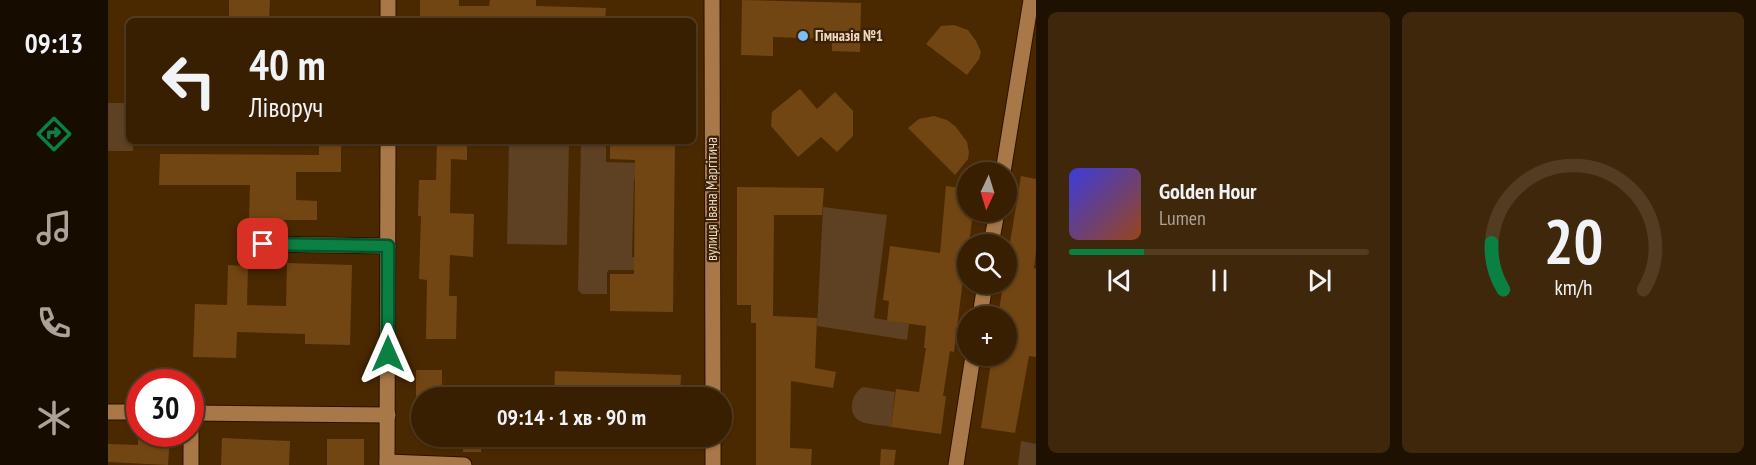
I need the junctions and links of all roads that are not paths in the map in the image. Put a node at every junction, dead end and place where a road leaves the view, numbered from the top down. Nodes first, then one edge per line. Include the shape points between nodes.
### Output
1 (388, 0) edge
2 (712, 0) edge
3 (1031, 0) edge
4 (388, 18) edge
5 (388, 144) edge
6 (1005, 162) edge
7 (263, 244) dead end
8 (388, 246) junction
9 (972, 366) edge
10 (712, 387) edge
11 (108, 412) edge
12 (126, 412) edge
13 (204, 412) edge
14 (388, 415) junction
15 (191, 447) edge
16 (713, 447) edge
17 (387, 464) edge
18 (191, 465) edge
19 (464, 465) edge
20 (713, 465) edge
21 (956, 465) edge

1 - 4 street
2 - 10 street, вулиця Івана Маргітича
3 - 6 street
5 - 8 street
7 - 8 street
8 - 14 street
9 - 21 street
11 - 12 street
13 - 14 street
14 - 17 street
15 - 18 street
16 - 20 street
17 - 19 street

